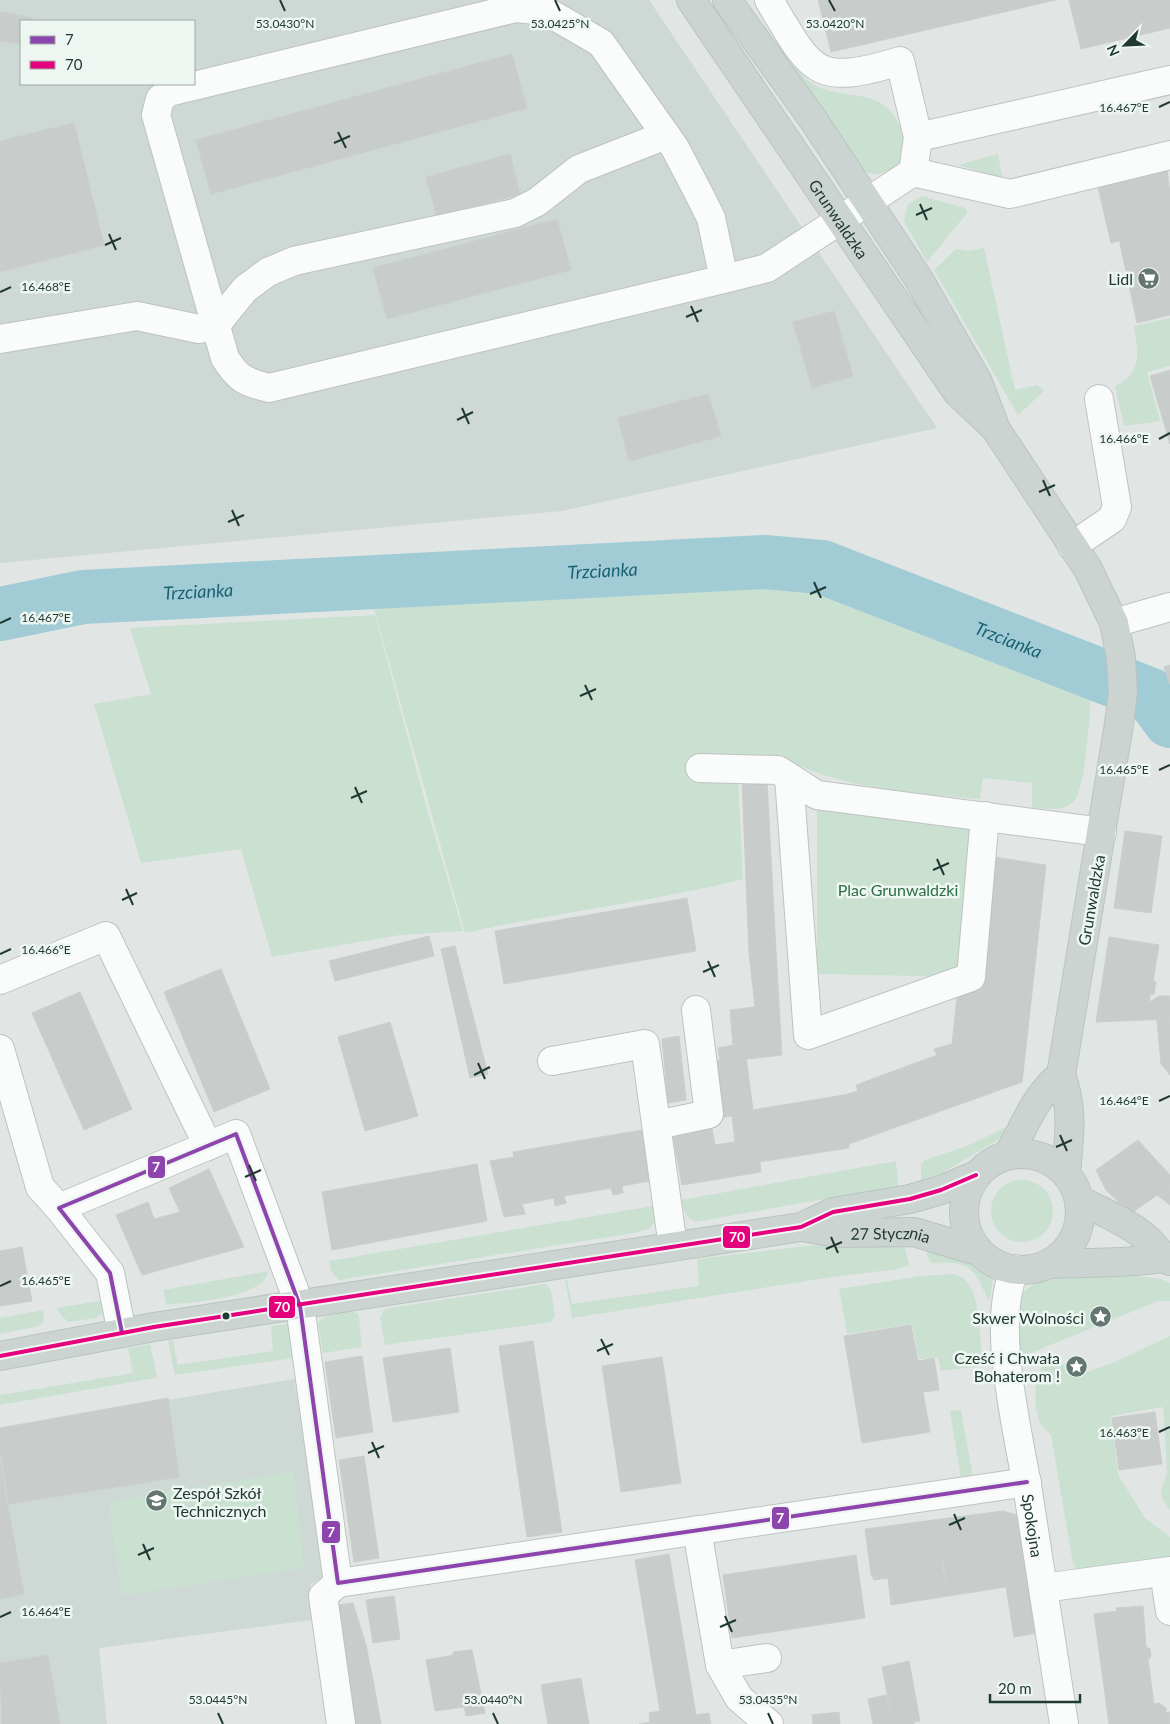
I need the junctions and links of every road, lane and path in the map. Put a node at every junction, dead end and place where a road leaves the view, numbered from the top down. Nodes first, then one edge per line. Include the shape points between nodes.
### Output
1 (691, 0) edge
2 (701, 0) edge
3 (727, 0) edge
4 (769, 0) edge
5 (1170, 80) edge
6 (666, 135) junction
7 (918, 137) junction
8 (1170, 154) edge
9 (913, 172) junction
10 (853, 211) junction
11 (724, 279) junction
12 (215, 326) junction
13 (0, 339) edge
14 (1099, 399) dead end
15 (1072, 546) junction
16 (1170, 607) edge
17 (1114, 624) junction
18 (700, 768) dead end
19 (789, 777) junction
20 (985, 816) junction
21 (1102, 832) junction
22 (0, 980) edge
23 (696, 1010) dead end
24 (0, 1049) edge
25 (552, 1061) dead end
26 (1061, 1075) junction
27 (657, 1125) junction
28 (208, 1146) junction
29 (1008, 1155) junction
30 (1066, 1174) junction
31 (976, 1175) junction
32 (1079, 1200) junction
33 (59, 1208) junction
34 (801, 1227) junction
35 (673, 1247) junction
36 (978, 1251) junction
37 (1167, 1260) edge
38 (1049, 1264) junction
39 (1015, 1269) junction
40 (300, 1306) junction
41 (122, 1333) junction
42 (0, 1356) edge
43 (1027, 1482) junction
44 (697, 1530) junction
45 (1167, 1571) edge
46 (338, 1583) junction
47 (1043, 1588) junction
48 (1170, 1611) edge
49 (768, 1658) dead end
50 (720, 1665) junction
51 (341, 1724) edge
52 (769, 1724) edge
53 (1064, 1724) edge

1 - 10 main road, Grunwaldzka
2 - 10 main road via 716,12
3 - 10 main road, Grunwaldzka via 806,110
4 - 7 street via 792,38 816,68 838,75 900,61
5 - 7 street
6 - 11 street via 711,218
6 - 12 street via 579,169 537,202 515,213 285,264 245,289
6 - 12 street via 601,43 546,11 516,8 169,92 160,99 156,115
7 - 9 street
8 - 9 street via 1010,194
9 - 10 street
10 - 11 street via 767,268
10 - 15 main road, Grunwaldzka via 918,278 978,382 995,428
11 - 12 street via 269,388 246,382 234,372 225,358
12 - 13 street via 191,328 137,316
14 - 15 street via 1117,507 1112,518
15 - 17 main road, Grunwaldzka via 1088,569
16 - 17 street
17 - 21 main road, Grunwaldzka via 1123,692
18 - 19 street via 778,770
19 - 20 street via 817,795
19 - 20 street via 808,1035 971,977
20 - 21 street
21 - 26 main road, Grunwaldzka
22 - 28 street via 106,936
23 - 27 street via 709,1114
24 - 33 street via 40,1187
25 - 27 street via 645,1044
26 - 29 main road via 1038,1099
26 - 30 main road, Grunwaldzka via 1069,1095
27 - 35 street
28 - 33 street
28 - 40 street via 236,1134
29 - 30 main road via 1024,1153 1039,1156
29 - 31 main road via 990,1163
30 - 32 main road
31 - 34 main road, 27 Stycznia via 910,1199 833,1212
31 - 36 main road via 968,1190 964,1214 969,1238
32 - 37 main road via 1146,1238
32 - 38 main road via 1080,1219 1075,1237
33 - 41 street via 110,1273
34 - 35 main road, 27 Stycznia
34 - 36 main road, 27 Stycznia via 837,1233 914,1232
35 - 40 main road, 27 Stycznia
36 - 39 main road via 991,1262
37 - 38 main road
38 - 39 main road via 1036,1269
39 - 43 street, Spokojna via 1008,1284 1005,1324 1008,1370
40 - 41 main road, 27 Stycznia
40 - 46 street
41 - 42 main road, 27 Stycznia
43 - 44 street
43 - 47 street, Spokojna
44 - 46 street
44 - 50 street
45 - 47 street
45 - 48 street
46 - 51 street via 323,1596
47 - 53 street, Spokojna
49 - 50 street
50 - 52 street via 739,1698

